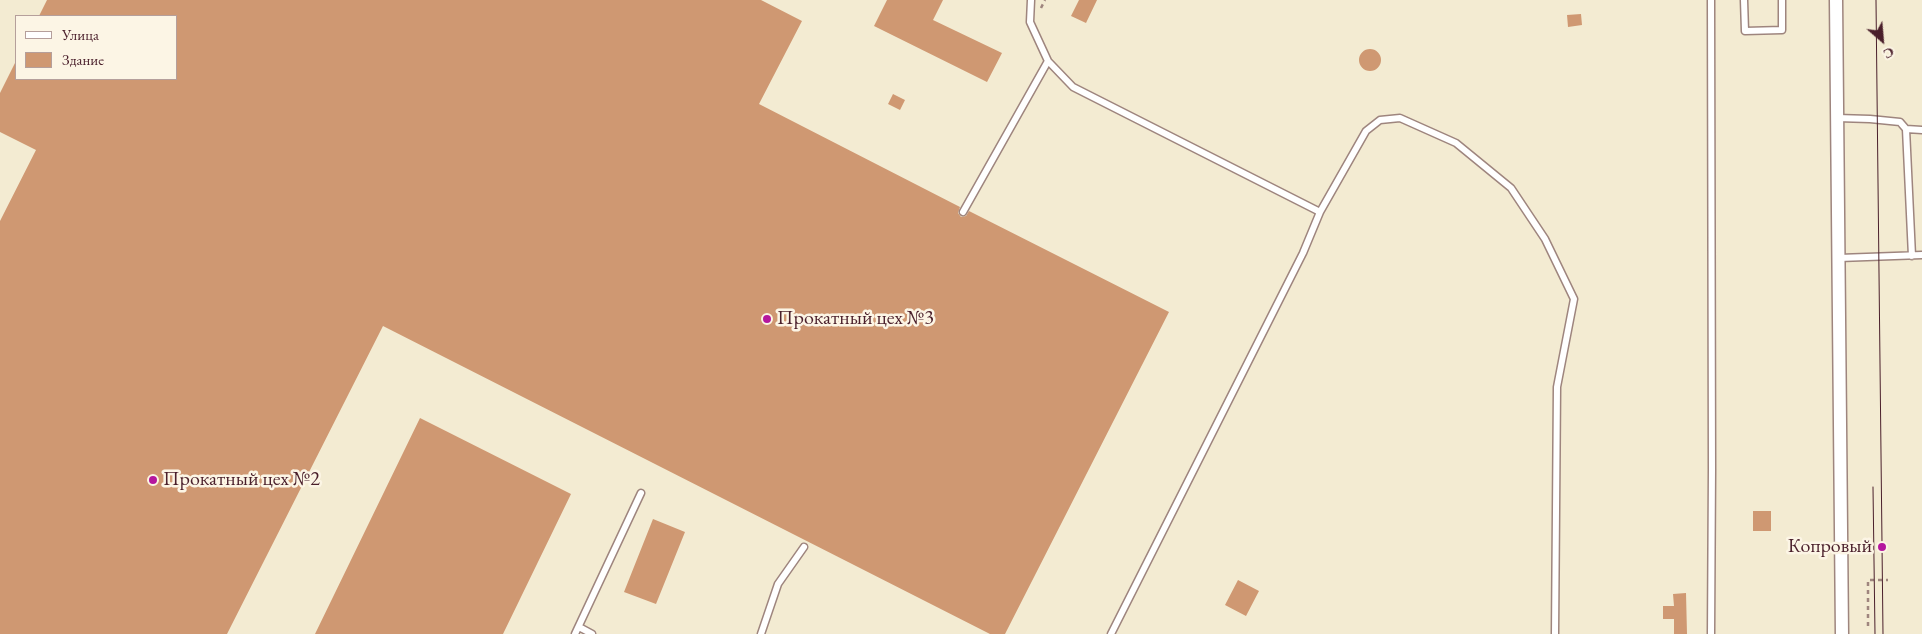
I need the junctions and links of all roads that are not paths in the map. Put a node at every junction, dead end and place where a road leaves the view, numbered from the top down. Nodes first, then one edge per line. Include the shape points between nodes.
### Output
1 (1031, 0) edge
2 (1711, 0) edge
3 (1744, 0) edge
4 (1782, 0) edge
5 (1836, 0) edge
6 (1048, 61) junction
7 (1837, 118) junction
8 (1906, 129) junction
9 (1922, 130) edge
10 (962, 212) dead end
11 (1320, 212) junction
12 (1922, 255) edge
13 (1912, 256) junction
14 (1839, 258) junction
15 (642, 493) dead end
16 (804, 547) dead end
17 (579, 627) junction
18 (575, 634) edge
19 (592, 634) edge
20 (761, 634) edge
21 (1111, 634) edge
22 (1556, 634) edge
23 (1711, 634) edge
24 (1842, 634) edge

1 - 6 lane via 1030,22
2 - 23 lane
3 - 4 lane via 1745,31 1782,30
5 - 7 street
6 - 10 lane
6 - 11 lane via 1073,88
7 - 8 lane via 1900,122
7 - 14 street
8 - 9 lane
8 - 13 lane
11 - 21 lane via 1303,253
11 - 22 lane via 1366,131 1380,120 1400,118 1456,143 1511,188 1545,239 1574,299 1557,387
12 - 13 lane
13 - 14 lane
14 - 24 street
15 - 17 lane
16 - 20 lane via 778,584
17 - 18 lane
17 - 19 lane

